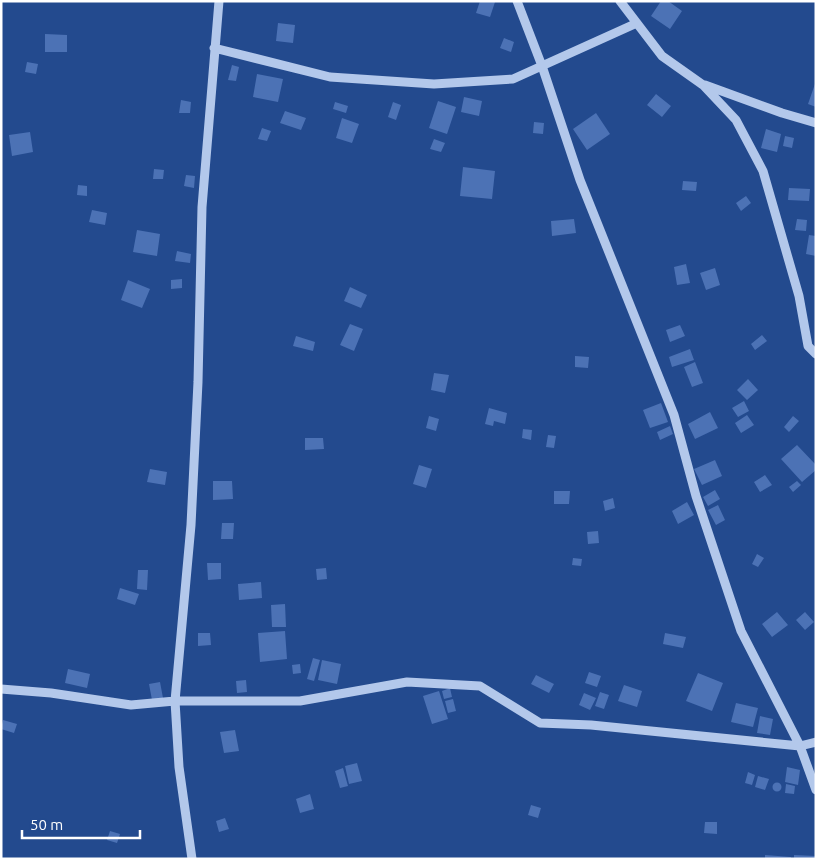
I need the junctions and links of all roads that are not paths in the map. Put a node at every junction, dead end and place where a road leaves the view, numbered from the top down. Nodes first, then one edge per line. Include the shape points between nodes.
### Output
1 (219, 1) edge
2 (517, 1) edge
3 (620, 1) edge
4 (637, 23) junction
5 (214, 48) junction
6 (542, 66) junction
7 (703, 85) junction
8 (816, 123) edge
9 (816, 354) edge
10 (1, 689) edge
11 (176, 701) junction
12 (816, 742) edge
13 (800, 746) junction
14 (816, 790) edge
15 (192, 859) edge

1 - 5 street
2 - 6 street
3 - 4 street
4 - 6 street
4 - 7 street via 662,56
5 - 6 street via 330,76 434,84 513,79
5 - 11 street via 202,207 191,525
6 - 13 street via 580,180 674,415 696,496 741,631
7 - 8 street
7 - 9 street via 736,120 764,171 799,296 808,346
10 - 11 street via 131,705
11 - 13 street via 300,701 407,682 480,686 540,723 591,725
11 - 15 street via 179,767
12 - 13 street
13 - 14 street

